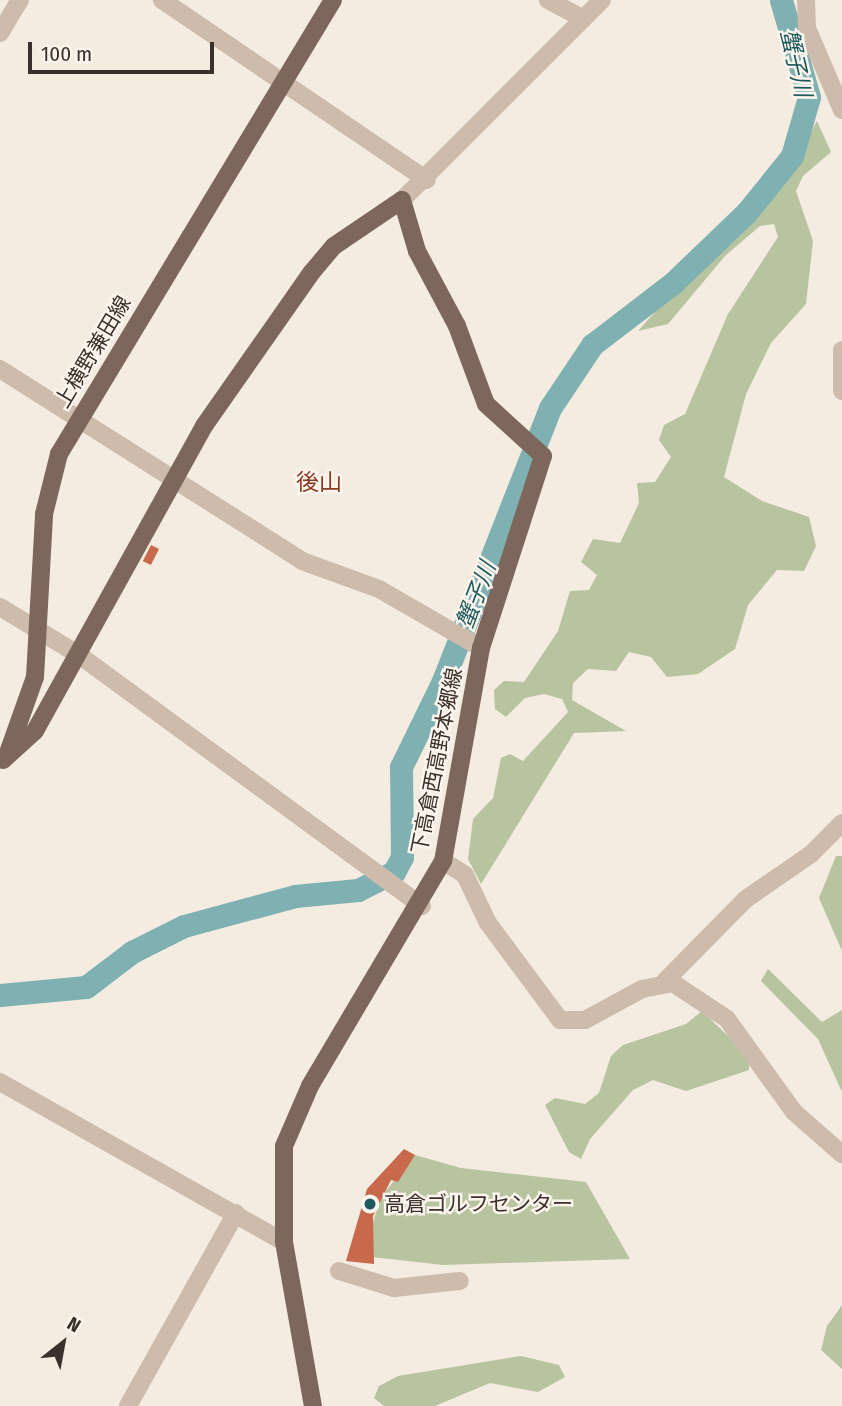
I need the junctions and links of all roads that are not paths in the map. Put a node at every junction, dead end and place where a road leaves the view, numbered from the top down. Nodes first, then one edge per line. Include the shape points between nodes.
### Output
1 (20, 0) edge
2 (162, 0) edge
3 (333, 0) edge
4 (548, 0) edge
5 (602, 0) edge
6 (806, 0) edge
7 (583, 19) junction
8 (0, 33) edge
9 (285, 79) junction
10 (842, 110) edge
11 (427, 180) junction
12 (402, 200) junction
13 (842, 350) edge
14 (0, 369) edge
15 (842, 391) edge
16 (78, 420) junction
17 (172, 481) junction
18 (0, 607) edge
19 (38, 627) junction
20 (467, 641) junction
21 (79, 655) junction
22 (2, 762) edge
23 (842, 823) edge
24 (443, 860) junction
25 (422, 906) junction
26 (665, 981) junction
27 (0, 1082) edge
28 (842, 1154) edge
29 (236, 1213) junction
30 (284, 1241) junction
31 (339, 1271) dead end
32 (460, 1282) dead end
33 (128, 1406) edge
34 (313, 1406) edge

1 - 8 street
2 - 9 street
3 - 9 main road, 上横野兼田線
4 - 7 street
5 - 7 street
6 - 10 street via 807,28
7 - 11 street
9 - 11 street
9 - 16 main road, 上横野兼田線
11 - 12 street
12 - 17 main road via 334,246
12 - 20 main road, 下高倉西高野本郷線 via 418,251 457,326 470,373 486,404 543,456
13 - 15 street
14 - 16 street
16 - 17 street
16 - 19 main road, 上横野兼田線 via 49,486
17 - 20 street via 302,561 379,589
17 - 21 main road
18 - 19 street
19 - 21 street
19 - 22 main road, 上横野兼田線 via 27,706
20 - 24 main road, 下高倉西高野本郷線
21 - 22 main road via 34,731
21 - 25 street
23 - 26 street via 811,854 746,899
24 - 25 main road, 下高倉西高野本郷線
24 - 26 street via 465,875 488,923 560,1020 585,1020
25 - 30 main road, 下高倉西高野本郷線 via 294,1118 280,1176
26 - 28 street via 727,1019 794,1112
27 - 29 street
29 - 30 street
29 - 33 street
30 - 34 main road, 下高倉西高野本郷線
31 - 32 street via 394,1287

